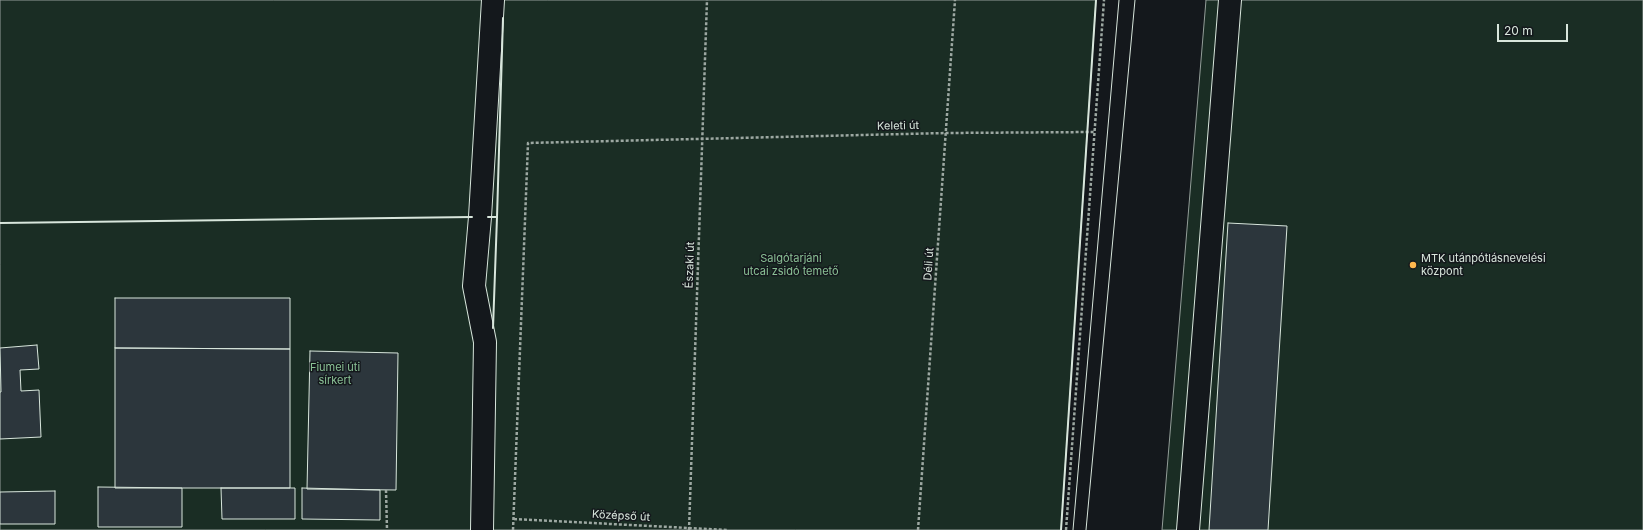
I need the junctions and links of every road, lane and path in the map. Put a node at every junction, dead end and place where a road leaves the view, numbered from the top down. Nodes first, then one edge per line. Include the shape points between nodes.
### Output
1 (493, 0) edge
2 (707, 0) edge
3 (955, 0) edge
4 (1104, 0) edge
5 (1230, 0) edge
6 (1094, 132) junction
7 (946, 133) junction
8 (702, 139) junction
9 (386, 490) dead end
10 (514, 519) junction
11 (690, 529) edge
12 (387, 530) edge
13 (482, 530) edge
14 (513, 530) edge
15 (728, 530) edge
16 (918, 530) edge
17 (1066, 530) edge
18 (1188, 530) edge

1 - 13 lane via 474,286 486,342
2 - 8 path, Északi út
3 - 7 path, Déli út
4 - 6 path
5 - 18 lane
6 - 7 path, Keleti út
6 - 17 path
7 - 8 path, Keleti út
7 - 16 path, Déli út
8 - 10 path, Keleti út via 528,142
8 - 11 path, Északi út
9 - 12 path
10 - 11 path, Középső út
10 - 14 path
11 - 15 path, Középső út

